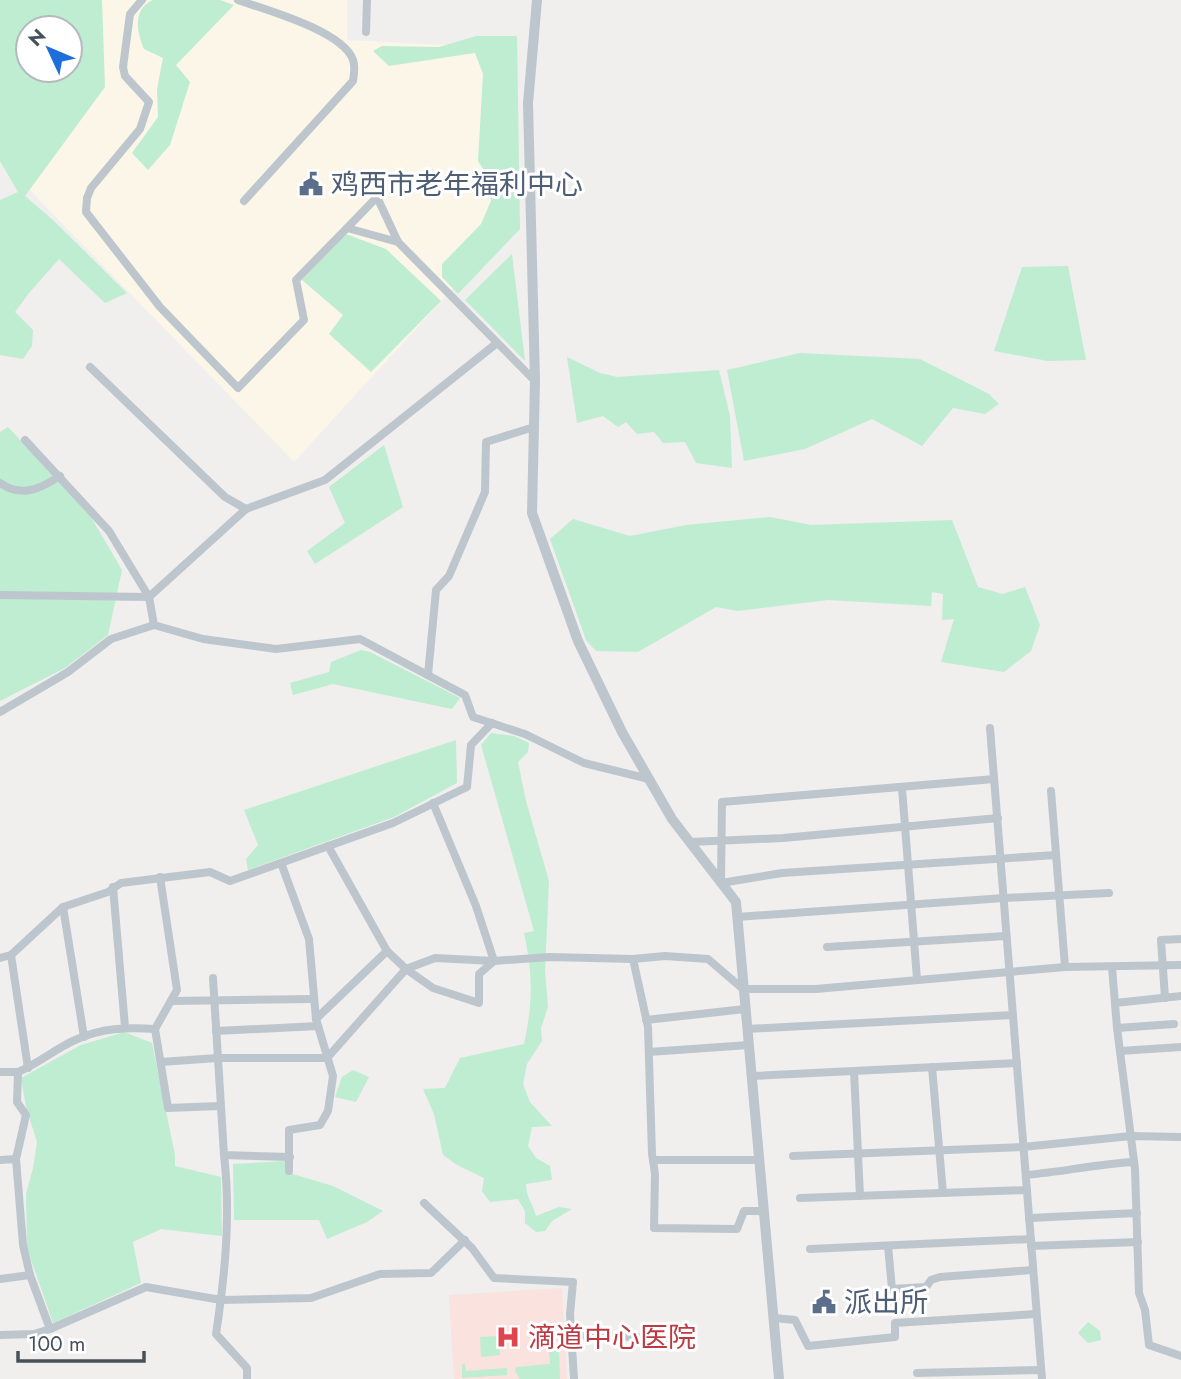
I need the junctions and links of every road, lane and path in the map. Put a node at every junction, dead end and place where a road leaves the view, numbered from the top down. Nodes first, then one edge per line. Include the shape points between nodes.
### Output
1 (142, 0) edge
2 (238, 0) edge
3 (367, 0) edge
4 (537, 0) edge
5 (366, 32) dead end
6 (244, 201) dead end
7 (346, 228) junction
8 (398, 242) junction
9 (497, 343) junction
10 (90, 367) dead end
11 (535, 381) junction
12 (534, 428) junction
13 (25, 440) dead end
14 (60, 476) junction
15 (0, 483) edge
16 (246, 509) junction
17 (0, 595) edge
18 (149, 597) junction
19 (153, 625) junction
20 (428, 676) junction
21 (0, 712) edge
22 (492, 723) junction
23 (990, 728) dead end
24 (649, 779) junction
25 (994, 779) junction
26 (902, 788) junction
27 (1051, 792) dead end
28 (433, 803) junction
29 (998, 818) junction
30 (904, 827) junction
31 (720, 841) junction
32 (690, 842) junction
33 (328, 846) junction
34 (1056, 855) junction
35 (1001, 859) junction
36 (281, 863) junction
37 (907, 865) junction
38 (160, 877) junction
39 (721, 883) junction
40 (113, 887) junction
41 (1109, 893) dead end
42 (1059, 895) junction
43 (1004, 898) junction
44 (909, 905) junction
45 (62, 907) junction
46 (737, 917) junction
47 (1006, 936) junction
48 (1181, 939) edge
49 (912, 942) junction
50 (827, 947) dead end
51 (387, 951) junction
52 (11, 955) junction
53 (0, 958) edge
54 (633, 959) junction
55 (494, 961) junction
56 (1181, 965) edge
57 (1163, 966) junction
58 (1065, 967) junction
59 (1112, 967) junction
60 (406, 969) junction
61 (1010, 972) junction
62 (213, 978) dead end
63 (917, 979) junction
64 (743, 989) junction
65 (1181, 996) edge
66 (1166, 998) junction
67 (314, 999) junction
68 (214, 1001) junction
69 (171, 1002) junction
70 (1115, 1003) junction
71 (746, 1009) junction
72 (1013, 1014) junction
73 (646, 1020) junction
74 (317, 1023) junction
75 (1174, 1024) dead end
76 (125, 1027) junction
77 (1116, 1028) junction
78 (155, 1029) junction
79 (747, 1029) junction
80 (216, 1031) junction
81 (84, 1037) junction
82 (749, 1045) junction
83 (1181, 1047) edge
84 (1120, 1051) junction
85 (649, 1052) junction
86 (217, 1058) junction
87 (327, 1058) junction
88 (162, 1062) junction
89 (1017, 1063) junction
90 (932, 1067) junction
91 (28, 1068) junction
92 (854, 1071) junction
93 (0, 1072) edge
94 (18, 1072) junction
95 (752, 1076) junction
96 (220, 1106) junction
97 (1131, 1136) junction
98 (1181, 1137) edge
99 (1023, 1147) junction
100 (938, 1150) junction
101 (859, 1154) junction
102 (224, 1156) junction
103 (793, 1156) dead end
104 (290, 1157) junction
105 (0, 1160) edge
106 (16, 1160) junction
107 (653, 1160) junction
108 (759, 1160) junction
109 (1134, 1162) junction
110 (289, 1171) dead end
111 (1026, 1175) junction
112 (1027, 1190) junction
113 (943, 1193) junction
114 (860, 1196) junction
115 (800, 1198) dead end
116 (424, 1203) dead end
117 (764, 1211) junction
118 (1137, 1213) junction
119 (1029, 1218) junction
120 (465, 1240) junction
121 (1031, 1242) junction
122 (1138, 1242) junction
123 (888, 1246) junction
124 (810, 1249) dead end
125 (1033, 1270) junction
126 (30, 1276) junction
127 (0, 1279) edge
128 (221, 1300) junction
129 (1037, 1314) junction
130 (774, 1318) junction
131 (50, 1329) junction
132 (0, 1335) edge
133 (572, 1335) junction
134 (665, 1338) dead end
135 (1181, 1356) edge
136 (917, 1373) dead end
137 (1041, 1375) edge
138 (247, 1379) edge
139 (574, 1379) edge
140 (779, 1379) edge

1 - 7 street via 130,14 123,68 149,102 140,129 91,188 86,212 160,307 238,388 304,320 296,280
2 - 6 street via 315,28 354,61 353,81
3 - 5 street
4 - 11 street via 528,103
7 - 8 street
7 - 8 street via 377,197
8 - 9 street
9 - 11 street
9 - 16 street via 325,480
10 - 16 street via 225,496
11 - 12 street
12 - 20 street via 485,442 485,492 449,576 436,590
12 - 24 street via 532,513 578,641
13 - 14 street
14 - 15 street via 41,489 11,491
14 - 18 street via 109,531
16 - 18 street
17 - 18 street
18 - 19 street
19 - 20 street via 203,639 276,649 360,639
19 - 21 street via 111,639 68,672
20 - 22 street via 465,695 473,717
22 - 24 street via 584,763
22 - 28 street via 471,745 467,787
23 - 25 street
24 - 32 street
25 - 26 street
25 - 29 street
26 - 30 street
26 - 31 street via 722,802
27 - 34 street
28 - 33 street
28 - 55 street
29 - 30 street
29 - 35 street
30 - 31 street
30 - 37 street
31 - 32 street
31 - 39 street
32 - 39 street
33 - 36 street
33 - 51 street
34 - 35 street
34 - 42 street
35 - 37 street
35 - 43 street
36 - 38 street via 230,881 211,872
36 - 67 street via 309,939
37 - 39 street via 782,873
37 - 44 street
38 - 40 street
38 - 69 street via 177,990
39 - 46 street via 736,902
40 - 45 street
40 - 76 street
41 - 42 street
42 - 43 street
42 - 58 street
43 - 44 street
43 - 47 street
44 - 46 street
44 - 49 street
45 - 52 street
45 - 81 street
46 - 64 street
47 - 49 street
47 - 61 street
48 - 57 street via 1161,940
49 - 50 street
49 - 63 street
51 - 60 street
51 - 74 street
52 - 53 street
52 - 91 street
54 - 55 street
54 - 64 street via 708,959
54 - 73 street
55 - 60 street via 435,958
55 - 60 street via 479,974 479,1003 433,988
56 - 57 street
57 - 59 street
57 - 66 street
58 - 59 street
58 - 61 street
59 - 70 street
60 - 87 street
61 - 63 street
61 - 72 street
62 - 68 street
63 - 64 street via 816,989
64 - 71 street
65 - 66 street
66 - 70 street
67 - 68 street
67 - 74 street
68 - 69 street
68 - 80 street
69 - 78 street
70 - 77 street
71 - 73 street
71 - 79 street
72 - 79 street
72 - 89 street
73 - 85 street
74 - 80 street
74 - 87 street
75 - 77 street
76 - 78 street
76 - 81 street
77 - 84 street
78 - 88 street
79 - 82 street
80 - 86 street
81 - 91 street
82 - 85 street
82 - 95 street
83 - 84 street
84 - 97 street
85 - 107 street
86 - 87 street
86 - 88 street
86 - 96 street
87 - 104 street via 333,1076 328,1111 320,1125 289,1130
88 - 96 street via 168,1108
89 - 90 street
89 - 99 street
90 - 92 street
90 - 100 street
91 - 94 street
92 - 95 street
92 - 101 street
93 - 94 street
94 - 106 street via 17,1102 26,1115
95 - 108 street
96 - 102 street
97 - 98 street
97 - 99 street
97 - 109 street
99 - 100 street
99 - 111 street
100 - 101 street
100 - 113 street
101 - 103 street
101 - 114 street
102 - 104 street
102 - 128 street via 228,1192
104 - 110 street
105 - 106 street
106 - 126 street
107 - 108 street
107 - 117 street via 654,1228 737,1229 744,1211
108 - 117 street
109 - 111 street
109 - 118 street
111 - 112 street
112 - 113 street
112 - 119 street
113 - 114 street
114 - 115 street
116 - 120 street
117 - 130 street
118 - 119 street
118 - 122 street
119 - 121 street
120 - 128 street via 430,1273 380,1274 311,1298
120 - 133 street via 494,1279 573,1282
121 - 122 street
121 - 123 street
121 - 125 street
122 - 135 street via 1139,1293 1149,1345
123 - 124 street
123 - 125 street via 892,1289 926,1287 940,1277
125 - 129 street
126 - 127 street
126 - 131 street
128 - 131 street via 146,1287
128 - 138 street via 216,1334 247,1368
129 - 130 street via 895,1323 895,1337 808,1346 795,1320
129 - 137 street
130 - 140 street
131 - 132 street
133 - 134 street
133 - 139 street
136 - 137 street

